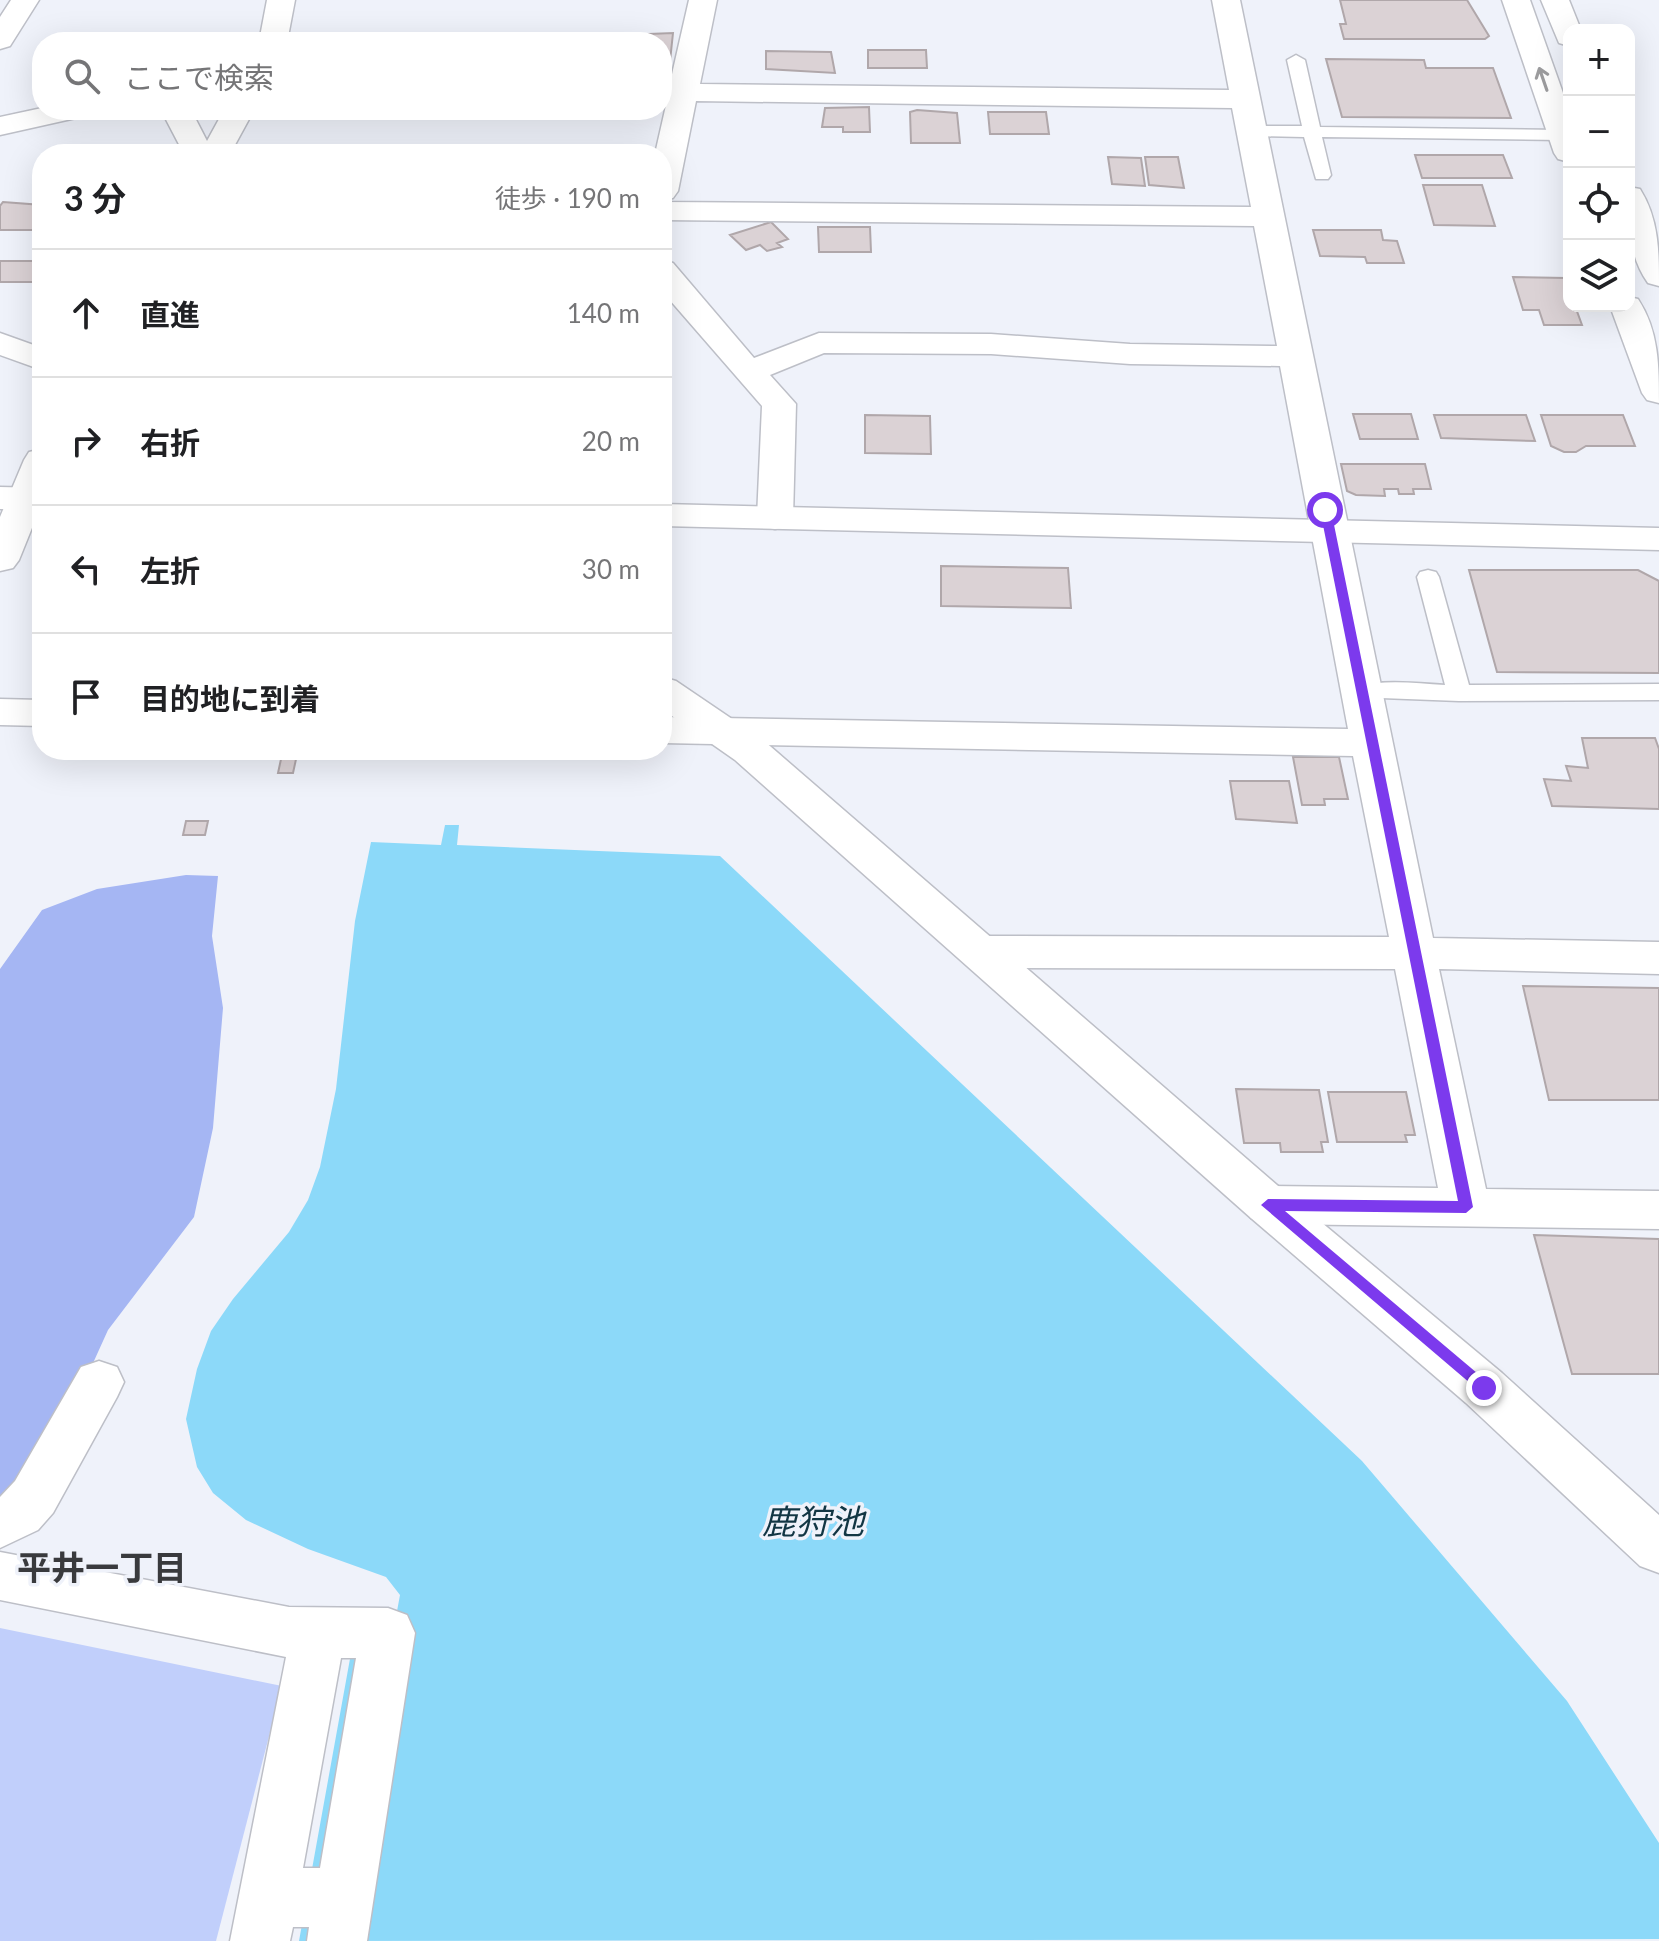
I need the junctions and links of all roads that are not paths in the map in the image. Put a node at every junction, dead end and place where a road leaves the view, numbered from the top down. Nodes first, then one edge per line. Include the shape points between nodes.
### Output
1 (25, 0) edge
2 (281, 0) edge
3 (703, 0) edge
4 (1226, 0) edge
5 (1516, 0) edge
6 (1555, 0) edge
7 (1564, 24) edge
8 (275, 32) edge
9 (0, 40) edge
10 (1296, 60) dead end
11 (672, 93) edge
12 (1246, 99) junction
13 (32, 119) edge
14 (181, 120) edge
15 (234, 120) edge
16 (669, 120) edge
17 (0, 126) edge
18 (1252, 131) junction
19 (1312, 133) junction
20 (1563, 135) edge
21 (194, 144) edge
22 (220, 144) edge
23 (667, 144) edge
24 (1563, 144) edge
25 (1322, 175) dead end
26 (672, 211) edge
27 (1635, 212) edge
28 (1267, 217) junction
29 (1659, 276) edge
30 (672, 282) edge
31 (1628, 312) edge
32 (0, 343) edge
33 (32, 356) edge
34 (1295, 356) junction
35 (748, 372) junction
36 (1659, 393) edge
37 (32, 480) edge
38 (23, 498) edge
39 (672, 515) edge
40 (775, 518) junction
41 (1330, 532) junction
42 (1659, 539) edge
43 (0, 560) edge
44 (1428, 577) dead end
45 (1363, 692) junction
46 (1659, 692) edge
47 (1459, 693) junction
48 (672, 697) edge
49 (0, 712) edge
50 (32, 713) edge
51 (672, 730) edge
52 (722, 732) junction
53 (1371, 743) junction
54 (982, 952) junction
55 (1413, 953) junction
56 (1659, 958) edge
57 (1268, 1205) junction
58 (1466, 1207) junction
59 (1659, 1210) edge
60 (99, 1382) dead end
61 (0, 1524) edge
62 (1659, 1549) edge
63 (0, 1576) edge
64 (318, 1633) junction
65 (341, 1919) edge
66 (264, 1920) edge

1 - 9 street
2 - 8 street
3 - 11 street
4 - 12 street
20 -> 5 street
6 - 7 street
10 - 19 lane
11 - 12 street
12 - 18 street
13 - 17 street
14 - 21 street
15 - 22 street
16 - 23 street
18 - 19 lane
18 - 28 street
19 - 24 lane
19 - 25 lane
26 - 28 street
27 - 29 street
28 - 34 street
30 - 35 street
31 - 36 street
32 - 33 street
34 - 35 street via 819,343
34 - 41 street
35 - 40 street via 779,404
37 - 38 street
38 - 43 street
39 - 40 street
40 - 41 street
41 - 42 street
41 - 45 street
44 - 47 lane
45 - 47 lane
45 - 53 street
46 - 47 lane
48 - 52 street
49 - 50 street
51 - 52 street
52 - 53 street
52 - 54 street
53 - 55 street
54 - 55 street
54 - 57 street
55 - 56 street
55 - 58 street
57 - 58 street
57 - 62 street via 1484,1388
58 - 59 street
60 - 61 street via 34,1497
63 - 64 street via 289,1632
64 - 65 street via 388,1633
64 - 66 street
65 - 66 street

